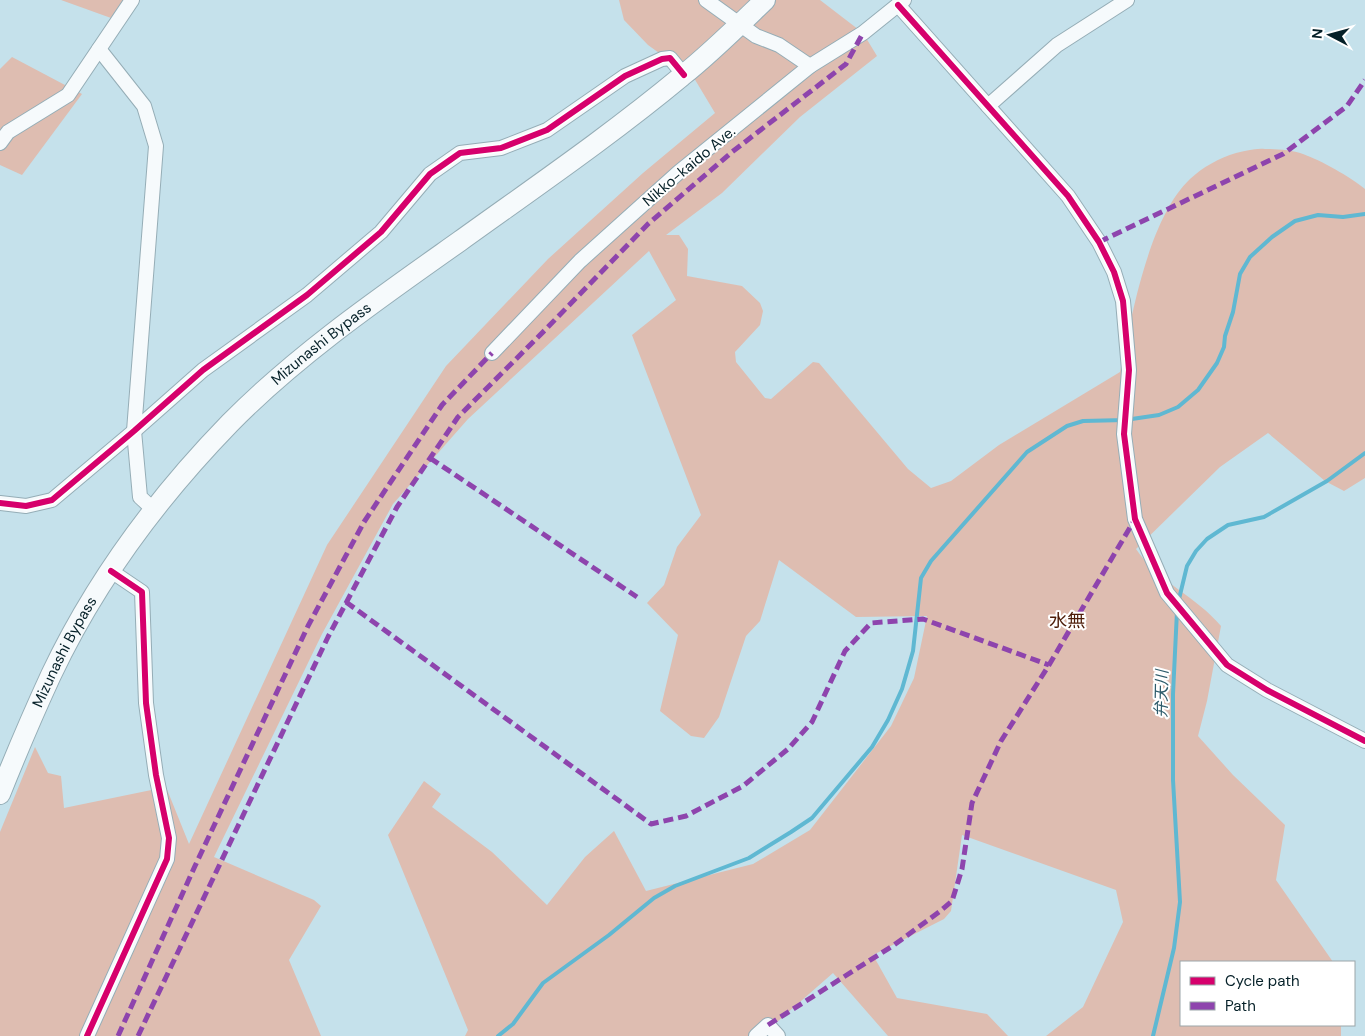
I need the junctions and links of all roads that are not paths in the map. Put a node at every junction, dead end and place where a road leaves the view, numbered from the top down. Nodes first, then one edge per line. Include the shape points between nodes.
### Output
1 (132, 0) edge
2 (706, 0) edge
3 (765, 0) edge
4 (1127, 0) edge
5 (901, 2) edge
6 (740, 25) junction
7 (99, 49) junction
8 (810, 66) junction
9 (684, 75) junction
10 (988, 106) junction
11 (0, 143) edge
12 (492, 353) dead end
13 (134, 431) junction
14 (0, 503) edge
15 (154, 510) junction
16 (111, 571) junction
17 (1365, 741) edge
18 (0, 794) edge
19 (87, 1036) edge
20 (756, 1036) edge
21 (778, 1036) edge

1 - 7 street
2 - 6 street
3 - 6 highway, Mizunashi Bypass
4 - 10 street via 1057,45
5 - 8 street, Nikko-kaido Ave. via 864,33
5 - 10 street
6 - 8 street via 756,36 780,45
6 - 9 highway, Mizunashi Bypass
7 - 11 street via 68,95 8,132
7 - 13 street via 144,106 156,146
8 - 12 street, Nikko-kaido Ave. via 672,178 580,261
9 - 13 street via 670,58 662,59 625,76 546,130 501,148 460,153 430,174 381,232 307,295 202,370
9 - 15 highway, Mizunashi Bypass via 329,337 232,422
10 - 17 street via 1068,196 1099,242 1114,272 1124,301 1129,370 1124,434 1135,519 1167,594 1227,665 1267,690
13 - 14 street via 52,500 26,506
13 - 15 street via 140,497
15 - 16 highway, Mizunashi Bypass
16 - 18 highway, Mizunashi Bypass via 52,674
16 - 19 street via 142,592 146,703 169,838 167,859
20 - 21 street via 768,1025

